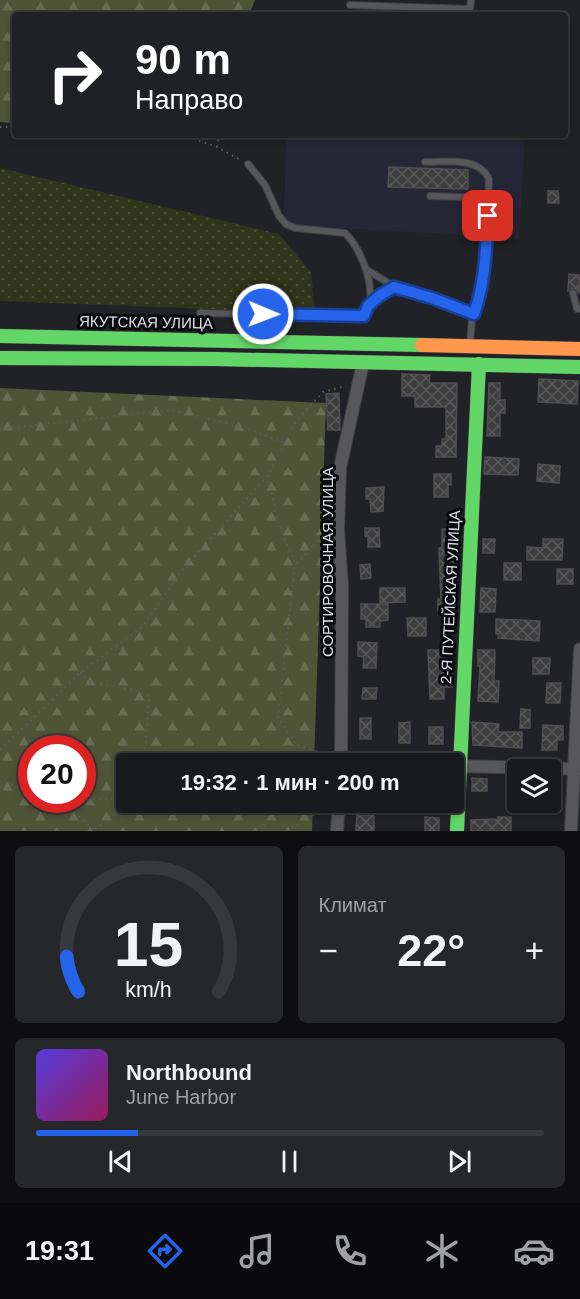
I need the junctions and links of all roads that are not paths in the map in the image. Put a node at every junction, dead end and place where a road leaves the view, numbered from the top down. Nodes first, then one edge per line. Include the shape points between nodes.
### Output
1 (471, 0) edge
2 (350, 5) dead end
3 (425, 162) dead end
4 (248, 164) road end
5 (430, 196) dead end
6 (488, 198) junction
7 (367, 270) junction
8 (394, 287) junction
9 (573, 293) dead end
10 (368, 306) junction
11 (580, 309) edge
12 (200, 313) dead end
13 (474, 314) junction
14 (284, 315) junction
15 (0, 336) edge
16 (283, 342) junction
17 (470, 346) junction
18 (580, 348) edge
19 (0, 358) edge
20 (479, 364) junction
21 (580, 367) edge
22 (361, 369) junction
23 (580, 649) edge
24 (341, 753) edge
25 (457, 753) edge
26 (464, 766) edge
27 (577, 769) edge
28 (338, 813) edge
29 (457, 813) edge
30 (337, 831) edge
31 (457, 831) edge
32 (571, 831) edge

1 - 2 lane via 470,9
3 - 6 lane via 472,164 487,175
4 - 7 lane via 265,185 286,224 345,233
5 - 6 lane
6 - 13 lane via 485,264
7 - 8 lane
7 - 10 lane
8 - 10 lane
8 - 13 lane
9 - 11 lane
10 - 14 lane via 366,314 359,316
12 - 14 lane
13 - 17 lane
14 - 16 lane
15 - 16 main road, ЯКУТСКАЯ УЛИЦА
16 - 17 main road, ЯКУТСКАЯ УЛИЦА
17 - 18 main road, ЯКУТСКАЯ УЛИЦА
19 - 22 main road via 215,359
20 - 21 main road
20 - 22 main road
20 - 25 main road, 2-Я ПУТЕЙСКАЯ УЛИЦА
22 - 24 street, СОРТИРОВОЧНАЯ УЛИЦА via 340,468
23 - 27 street
26 - 27 street
27 - 32 street
28 - 30 street
29 - 31 main road, 2-Я ПУТЕЙСКАЯ УЛИЦА

